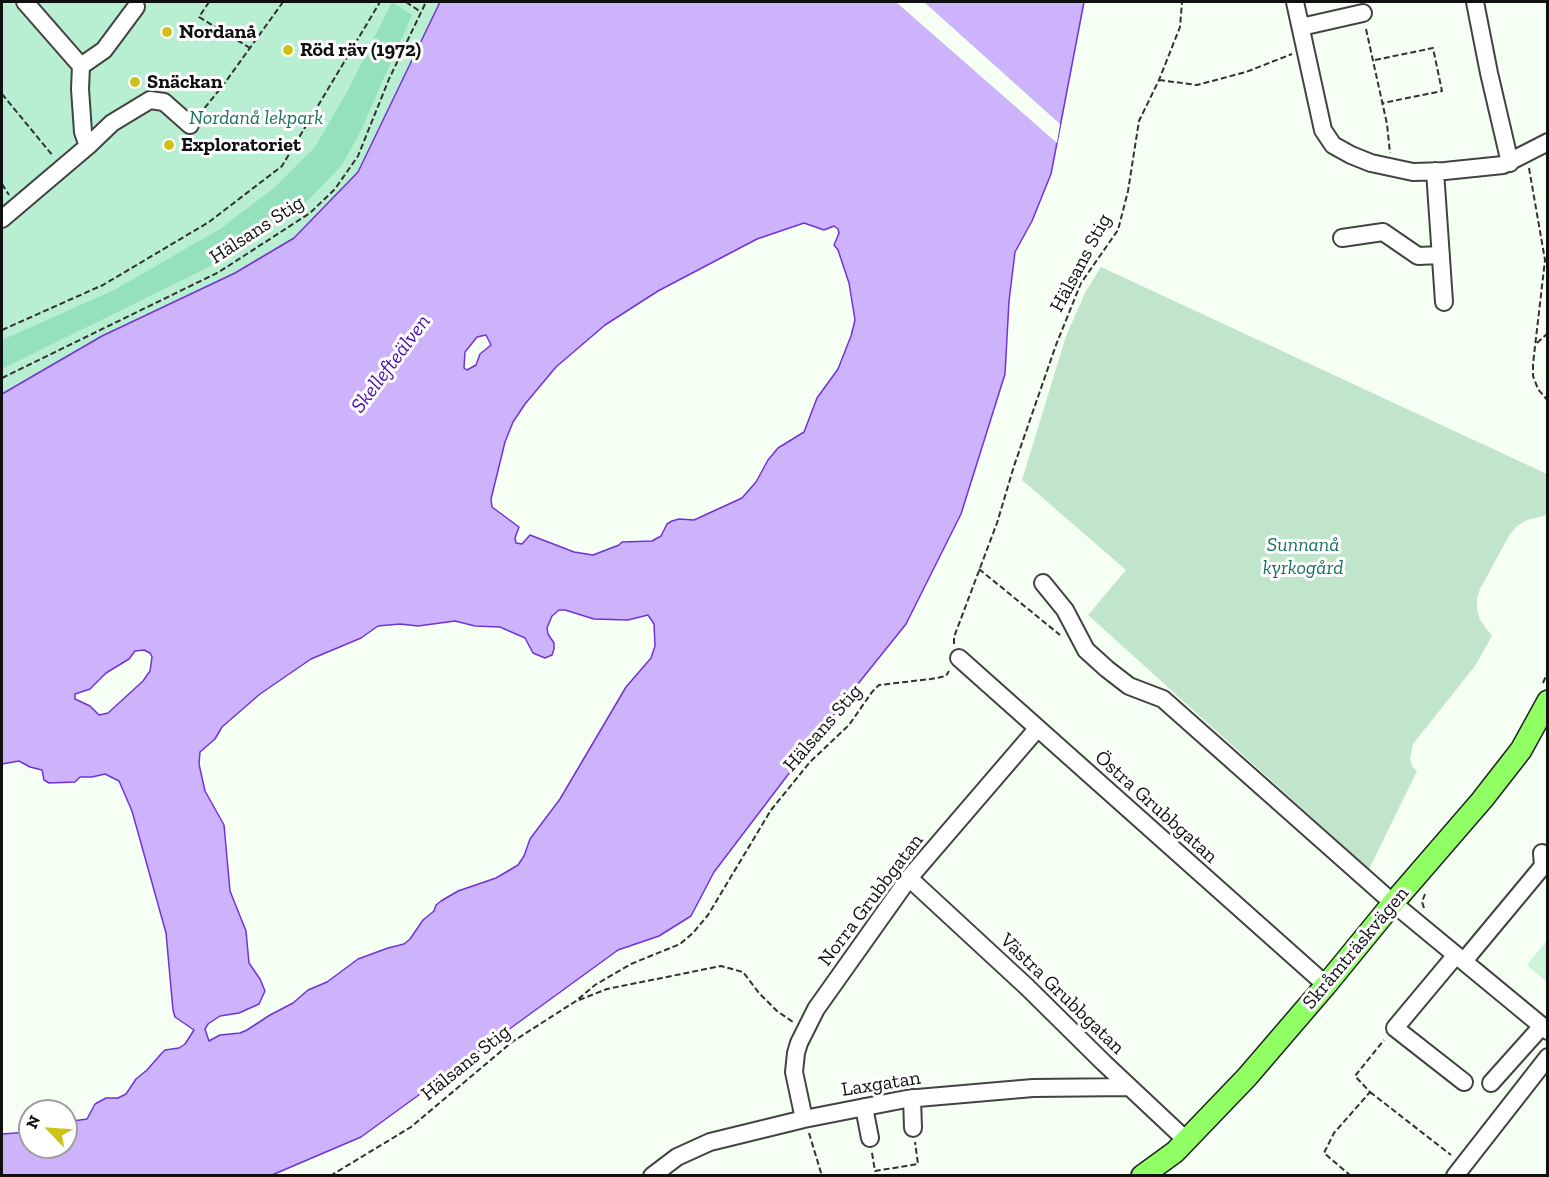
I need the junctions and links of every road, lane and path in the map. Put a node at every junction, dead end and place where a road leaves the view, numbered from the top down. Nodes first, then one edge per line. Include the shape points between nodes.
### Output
1 (25, 2) edge
2 (209, 2) edge
3 (283, 2) edge
4 (380, 2) edge
5 (406, 2) edge
6 (426, 2) edge
7 (1182, 2) edge
8 (1295, 2) edge
9 (1475, 2) edge
10 (136, 7) dead end
11 (421, 12) junction
12 (1363, 13) joint
13 (1301, 27) junction
14 (250, 48) junction
15 (1305, 48) junction
16 (1373, 61) junction
17 (81, 66) junction
18 (1159, 80) junction
19 (2, 94) edge
20 (1383, 103) junction
21 (190, 125) joint
22 (1548, 142) edge
23 (88, 146) junction
24 (1527, 153) junction
25 (1510, 163) junction
26 (63, 168) junction
27 (1392, 168) junction
28 (1435, 171) junction
29 (2, 219) edge
30 (1342, 238) dead end
31 (1441, 255) junction
32 (1546, 262) edge
33 (1444, 302) dead end
34 (2, 330) edge
35 (1548, 333) edge
36 (1537, 343) junction
37 (2, 378) edge
38 (1548, 401) edge
39 (979, 569) junction
40 (1043, 583) dead end
41 (1062, 636) dead end
42 (959, 658) junction
43 (1548, 701) edge
44 (1037, 729) junction
45 (1542, 853) dead end
46 (909, 878) junction
47 (1394, 903) junction
48 (1460, 958) junction
49 (1326, 985) junction
50 (576, 1001) junction
51 (1395, 1028) junction
52 (806, 1029) junction
53 (1545, 1029) edge
54 (1548, 1057) edge
55 (1464, 1082) dead end
56 (1491, 1083) dead end
57 (1129, 1087) junction
58 (1370, 1092) junction
59 (912, 1098) junction
60 (864, 1107) junction
61 (804, 1119) junction
62 (913, 1128) joint
63 (870, 1138) joint
64 (1186, 1140) junction
65 (1459, 1170) edge
66 (330, 1176) edge
67 (652, 1176) edge
68 (822, 1176) edge
69 (1142, 1176) edge
70 (1351, 1176) edge

1 - 17 street
2 - 14 path via 199,17
3 - 14 path
4 - 34 path via 282,166 209,222 103,285
5 - 11 path
6 - 11 path, Hälsans Stig
7 - 18 path, Hälsans Stig via 1180,27
8 - 13 street
9 - 25 street
10 - 17 street via 104,50
11 - 37 path, Hälsans Stig via 388,79 358,156 336,189 310,213 219,272
12 - 13 street
12 - 16 path
13 - 15 street
14 - 21 path
15 - 18 path via 1246,72 1197,85
15 - 27 street via 1323,130 1333,145
16 - 20 path
16 - 20 path via 1433,48 1442,91
17 - 23 street via 83,132
18 - 39 path, Hälsans Stig via 1139,122 1118,230 1081,283
19 - 26 path
20 - 27 path
21 - 23 street via 164,102 150,100 112,123
22 - 24 street
23 - 26 street
24 - 25 street
24 - 32 path
25 - 28 street
26 - 29 street
27 - 28 street
28 - 31 street
30 - 31 street via 1383,232 1418,256
31 - 33 street
32 - 36 path
35 - 36 path
36 - 38 path via 1533,376
39 - 41 path
39 - 42 path, Hälsans Stig via 954,637
40 - 47 street via 1065,610 1086,650 1129,686 1163,699
42 - 44 street, Östra Grubbgatan
42 - 50 path, Hälsans Stig via 946,676 879,685 849,725 810,762 771,810 708,915 693,933 680,944 615,972
43 - 47 main road, Skråmträskvägen via 1521,750
44 - 46 street, Norra Grubbgatan
44 - 49 street, Östra Grubbgatan
45 - 48 street via 1543,866
46 - 52 street, Norra Grubbgatan via 816,1009
46 - 57 street, Västra Grubbgatan
47 - 48 street
47 - 49 main road, Skråmträskvägen
48 - 51 street
48 - 53 street
49 - 64 main road, Skråmträskvägen via 1247,1077
50 - 52 path via 608,989 721,966 743,972 777,1011
50 - 66 path, Hälsans Stig via 512,1042 411,1127
51 - 55 street
51 - 58 path via 1355,1076
52 - 61 street, Norra Grubbgatan via 796,1053 794,1072
53 - 56 street
54 - 65 street
57 - 59 street, Laxgatan
57 - 64 street, Västra Grubbgatan
58 - 65 path
58 - 70 path via 1334,1133 1324,1153
59 - 60 street, Laxgatan
59 - 62 street
60 - 61 street, Laxgatan
60 - 63 street
61 - 67 street, Laxgatan via 710,1142 677,1157
61 - 68 path
62 - 63 path via 918,1164 875,1171
64 - 69 main road, Skråmträskvägen

